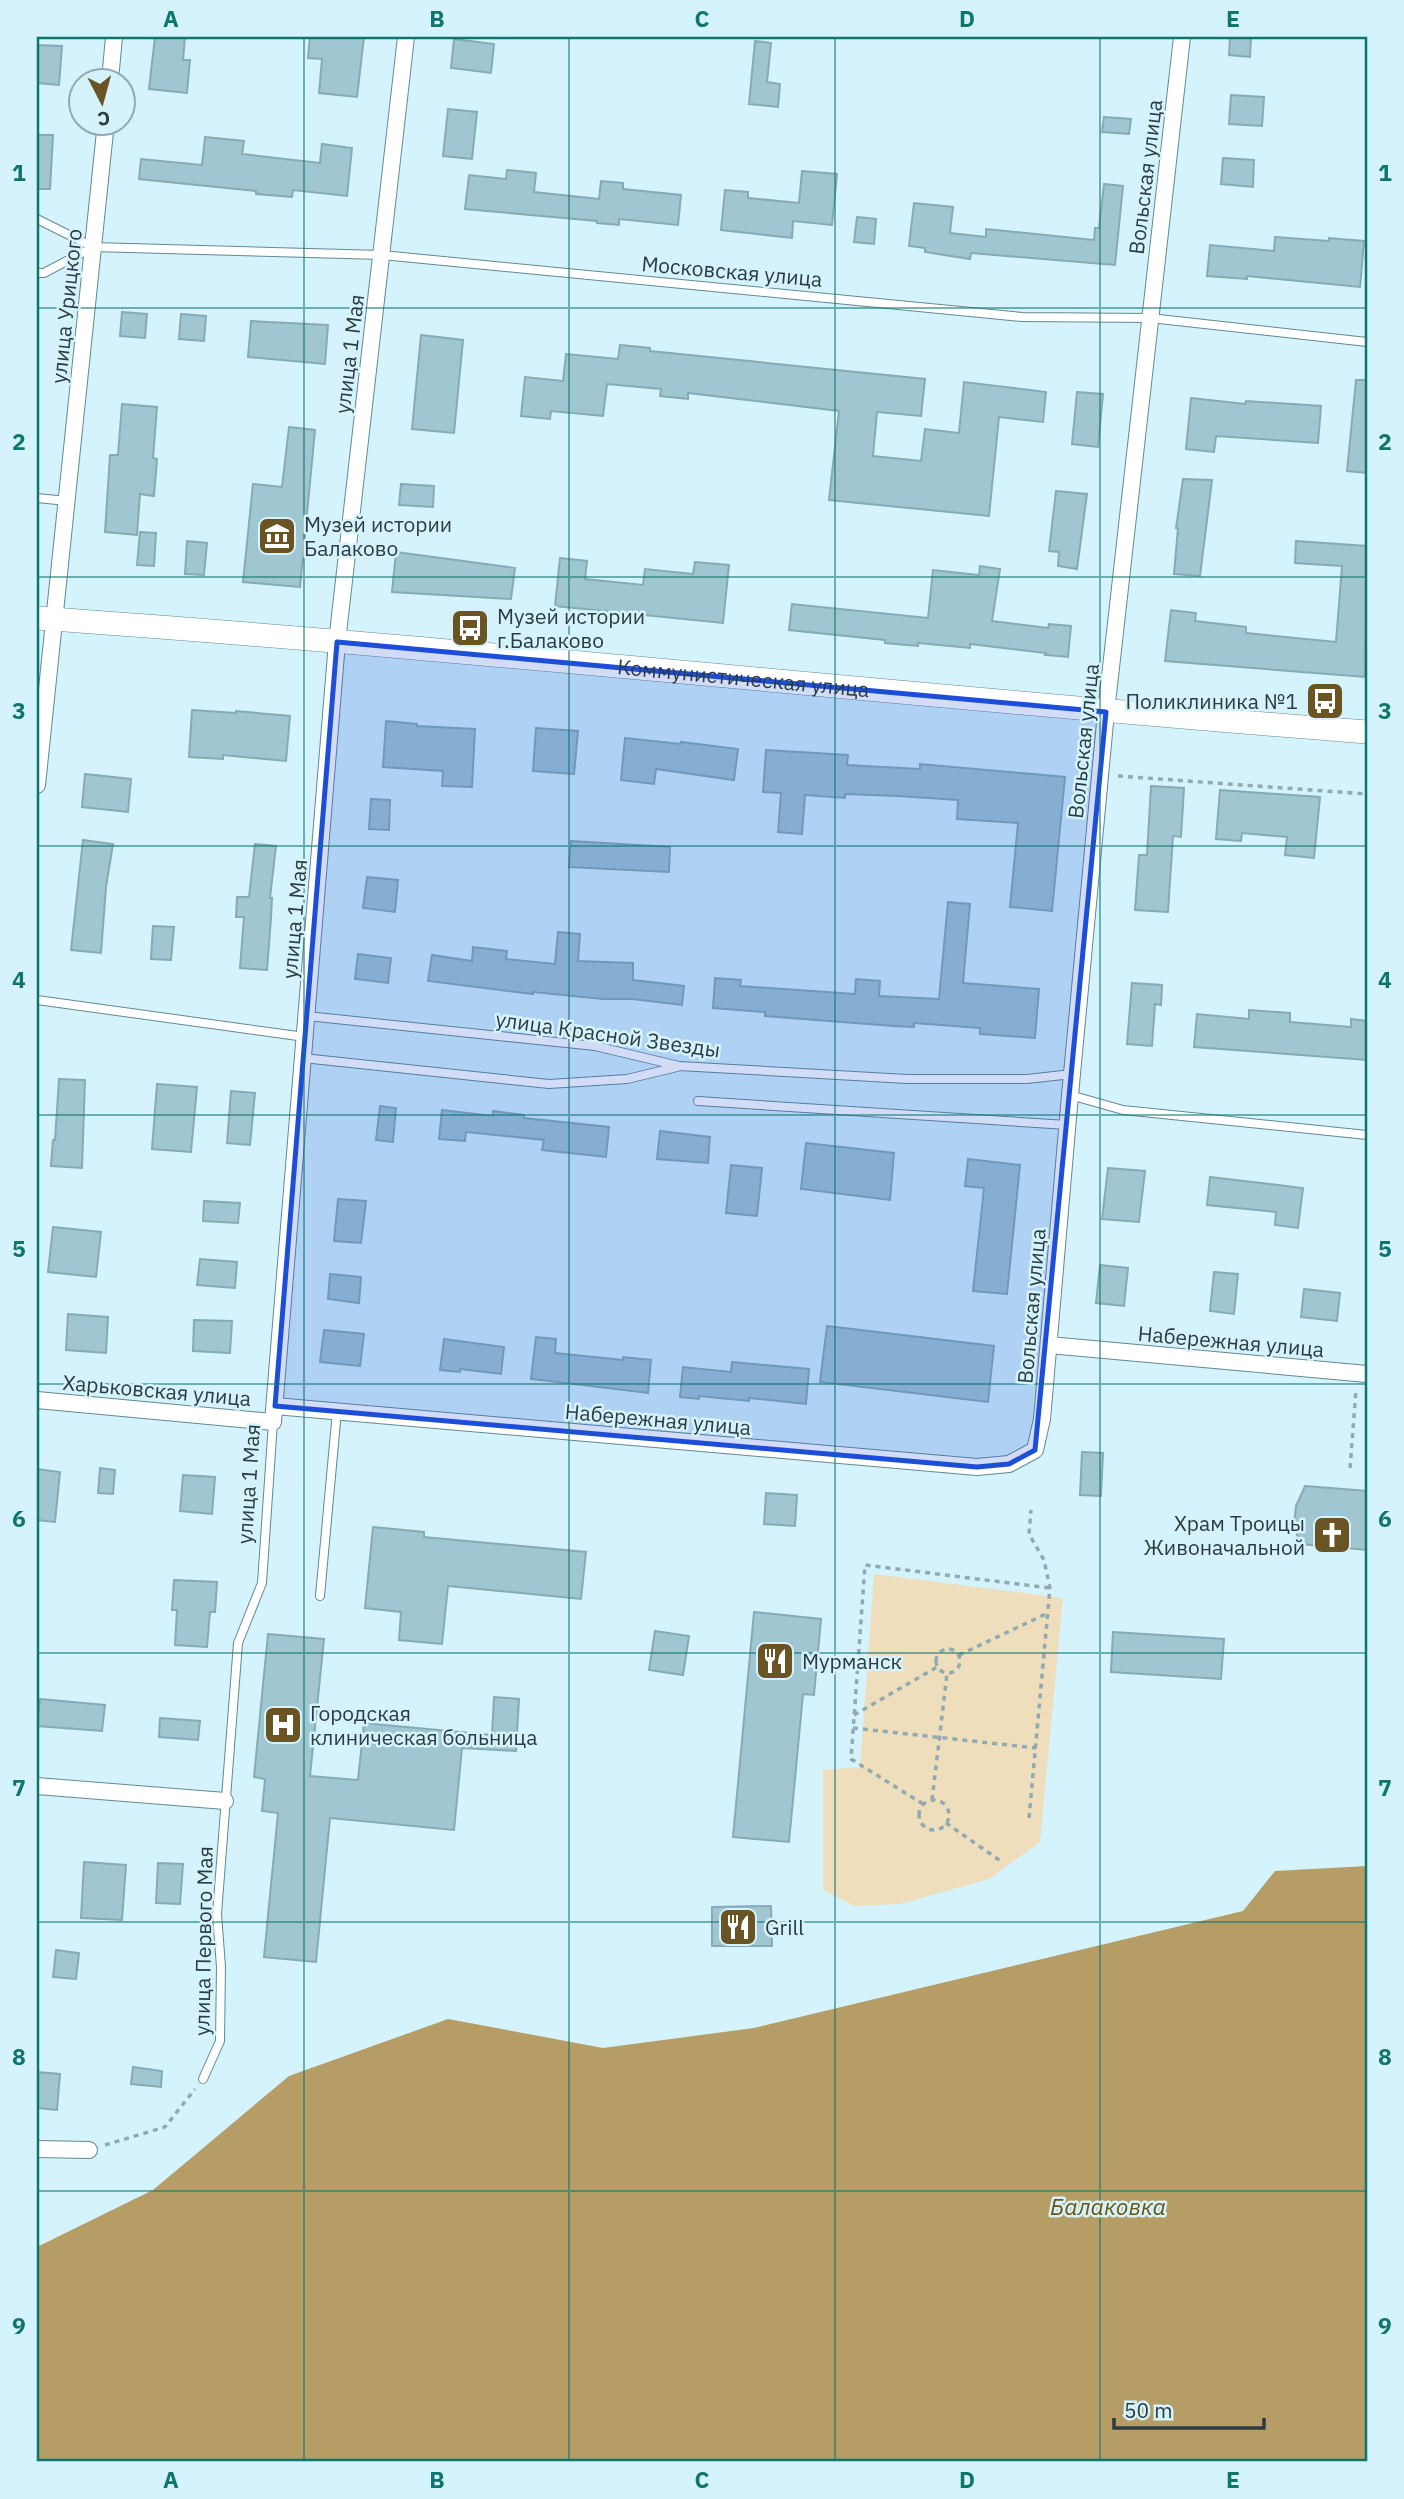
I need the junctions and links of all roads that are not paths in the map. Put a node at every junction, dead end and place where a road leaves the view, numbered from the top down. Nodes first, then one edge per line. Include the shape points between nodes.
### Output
1 (114, 37) edge
2 (406, 37) edge
3 (1182, 37) edge
4 (111, 66) edge
5 (105, 136) edge
6 (37, 219) edge
7 (93, 247) junction
8 (382, 255) junction
9 (37, 273) edge
10 (1150, 318) junction
11 (1367, 342) edge
12 (37, 498) edge
13 (67, 501) junction
14 (46, 619) edge
15 (337, 642) junction
16 (1106, 712) junction
17 (1367, 733) edge
18 (37, 785) edge
19 (37, 1000) edge
20 (307, 1016) junction
21 (305, 1037) junction
22 (303, 1059) junction
23 (679, 1066) junction
24 (1072, 1074) junction
25 (1070, 1095) junction
26 (698, 1101) dead end
27 (1067, 1125) junction
28 (1367, 1135) edge
29 (1049, 1345) junction
30 (1367, 1374) edge
31 (37, 1400) edge
32 (337, 1412) junction
33 (274, 1414) junction
34 (1035, 1450) joint
35 (320, 1596) dead end
36 (37, 1786) edge
37 (225, 1801) junction
38 (203, 2079) road end
39 (37, 2149) edge
40 (89, 2150) road end

1 - 4 street
2 - 8 street, улица 1 Мая
3 - 10 street, Вольская улица
5 - 7 street, улица Урицкого
6 - 7 lane, Московская улица
7 - 8 lane, Московская улица
7 - 9 lane, Московская улица
7 - 13 street, улица Урицкого
8 - 10 lane, Московская улица via 1022,317
8 - 15 street, улица 1 Мая
10 - 11 lane, Московская улица
10 - 16 street, Вольская улица
12 - 13 lane
13 - 14 street, улица Урицкого
14 - 15 main road, Коммунистическая улица
14 - 18 street, улица Урицкого
15 - 16 main road, Коммунистическая улица
15 - 20 street, улица 1 Мая
16 - 17 main road, Коммунистическая улица
16 - 24 street, Вольская улица
19 - 21 lane
20 - 21 street, улица 1 Мая
20 - 23 lane, улица Красной Звезды via 595,1046
21 - 22 street, улица 1 Мая
22 - 23 lane via 549,1084 627,1079
22 - 33 street, улица 1 Мая
23 - 24 lane, улица Красной Звезды via 907,1079 1027,1079
24 - 25 street, Вольская улица
25 - 27 street, Вольская улица
25 - 28 lane via 1123,1110
26 - 27 lane
27 - 29 street, Вольская улица
29 - 30 street, Набережная улица
29 - 34 street, Вольская улица
31 - 33 street, Харьковская улица
32 - 33 street, Набережная улица
32 - 34 street, Набережная улица via 977,1467 1009,1464
32 - 35 lane
33 - 37 lane, улица 1 Мая via 262,1583 238,1643
36 - 37 street
37 - 38 lane, улица Первого Мая via 217,1914 220,2041
39 - 40 street

